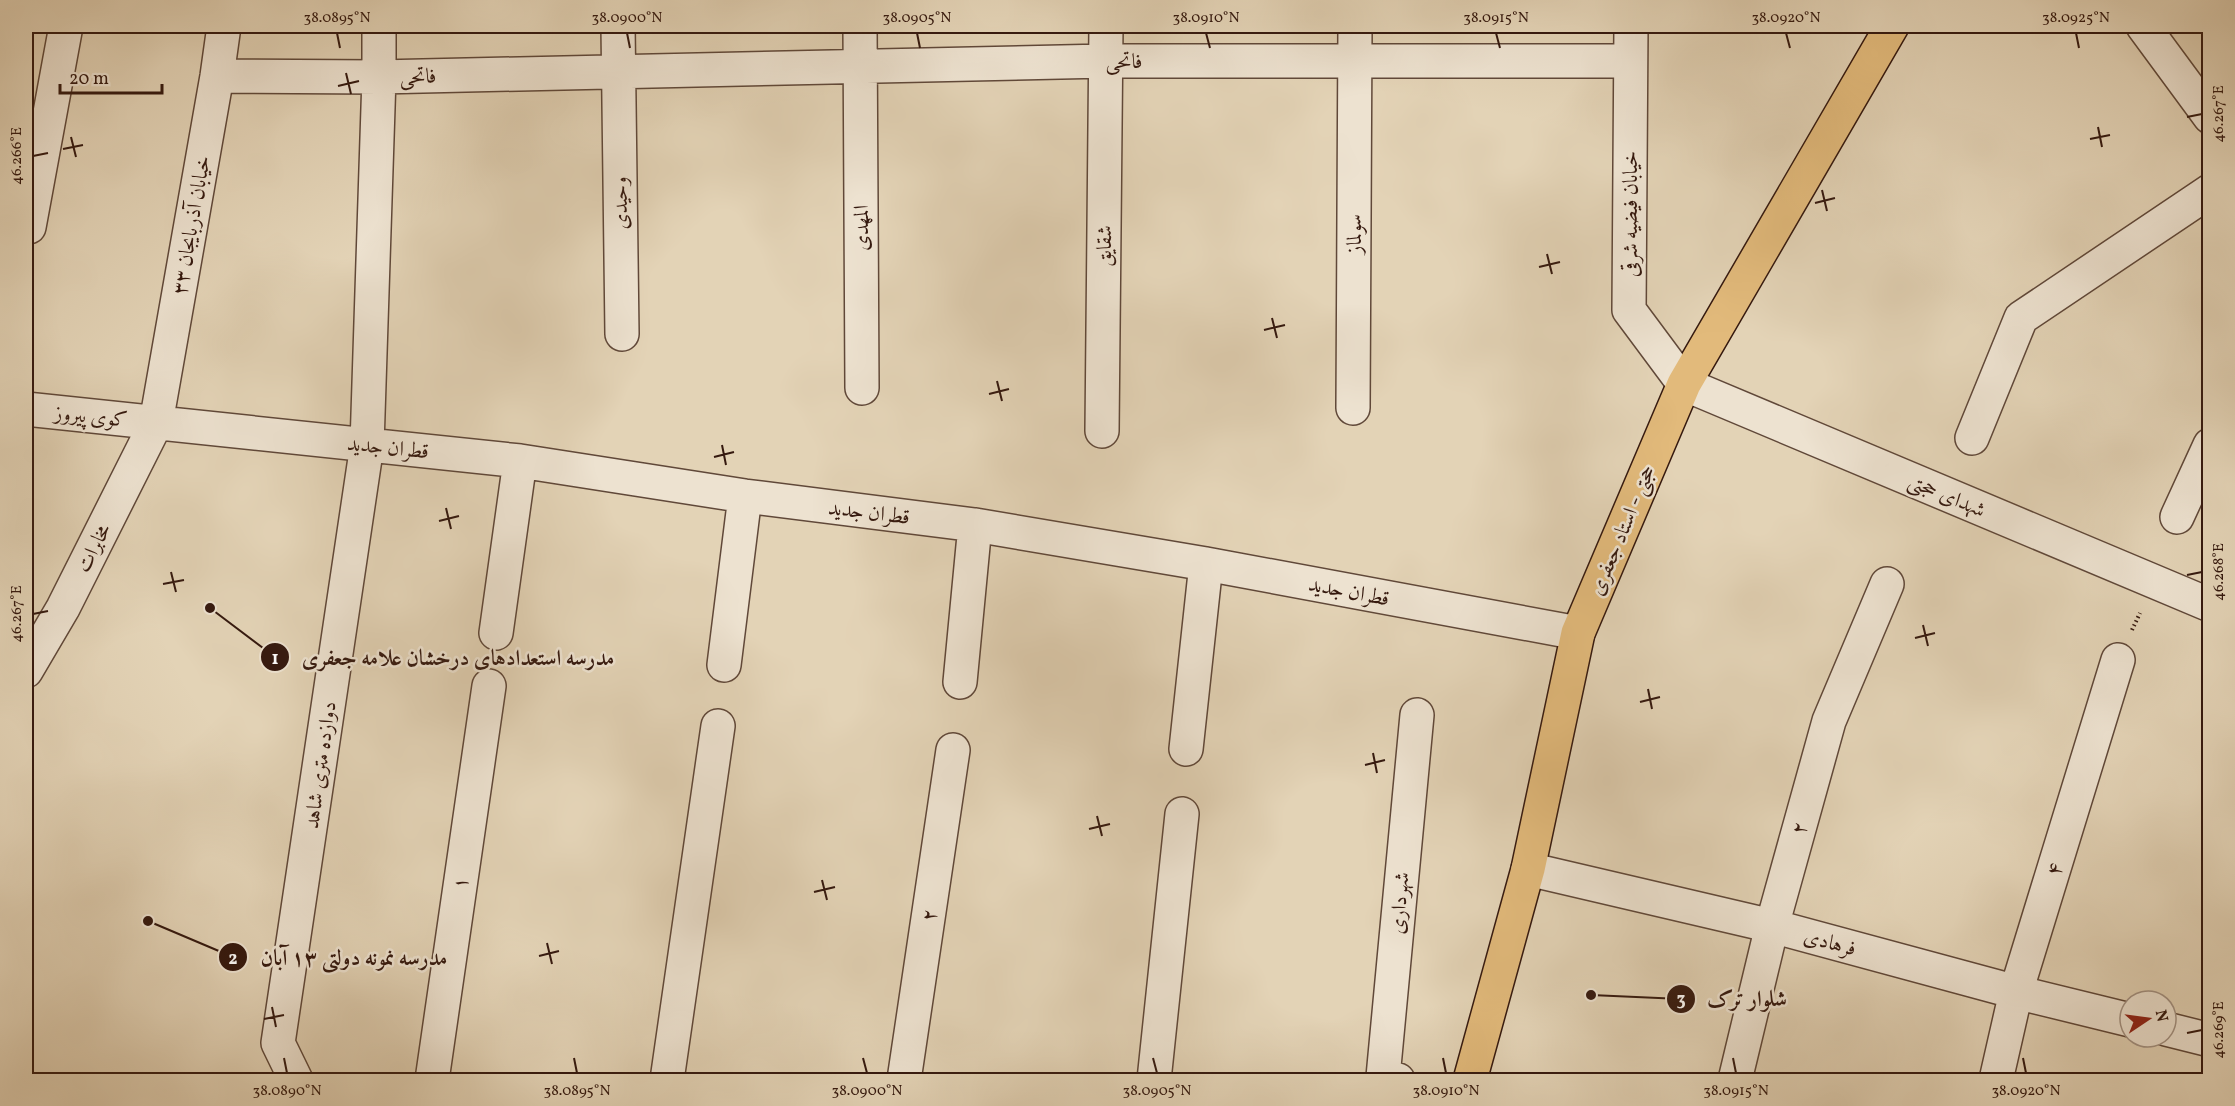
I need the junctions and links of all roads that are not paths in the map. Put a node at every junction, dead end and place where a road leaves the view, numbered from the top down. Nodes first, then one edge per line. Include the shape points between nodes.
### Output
1 (66, 26) edge
2 (224, 26) edge
3 (379, 26) edge
4 (618, 26) edge
5 (860, 26) edge
6 (1106, 26) edge
7 (1354, 26) edge
8 (1631, 26) edge
9 (1893, 26) edge
10 (2143, 26) edge
11 (1354, 60) junction
12 (1106, 61) junction
13 (1630, 61) junction
14 (860, 67) junction
15 (618, 72) junction
16 (217, 76) junction
17 (379, 77) junction
18 (2210, 117) edge
19 (2210, 191) edge
20 (28, 227) dead end
21 (622, 334) dead end
22 (1684, 384) junction
23 (862, 388) dead end
24 (1353, 408) dead end
25 (26, 409) edge
26 (156, 423) junction
27 (1102, 431) dead end
28 (1972, 438) dead end
29 (367, 445) junction
30 (2210, 445) edge
31 (520, 461) junction
32 (745, 496) junction
33 (2177, 517) dead end
34 (975, 525) junction
35 (1206, 564) junction
36 (1887, 584) dead end
37 (2210, 605) edge
38 (496, 633) dead end
39 (1578, 633) junction
40 (2118, 660) dead end
41 (724, 665) dead end
42 (26, 671) edge
43 (960, 682) dead end
44 (489, 686) dead end
45 (1417, 715) dead end
46 (718, 726) dead end
47 (1186, 749) dead end
48 (953, 750) dead end
49 (1182, 814) dead end
50 (1528, 869) junction
51 (1772, 926) junction
52 (2016, 992) junction
53 (2118, 1017) edge
54 (2178, 1032) edge
55 (2210, 1040) edge
56 (296, 1080) edge
57 (432, 1080) edge
58 (667, 1080) edge
59 (904, 1080) edge
60 (1154, 1080) edge
61 (1398, 1080) edge
62 (1470, 1080) edge
63 (1735, 1080) edge
64 (1996, 1080) edge

1 - 20 street
2 - 16 street, خیابان آذربایجان ۳۳
3 - 17 street, دوازده متری شاهد
4 - 15 street
5 - 14 street, المهدی
6 - 12 street, شقایق
7 - 11 street, سولماز
8 - 13 street, خیابان فیضیه شرقی
9 - 22 main road, حجتی - استاد جعفری
10 - 18 street
11 - 12 street, فاتحی
11 - 13 street, فاتحی
11 - 24 street, سولماز
12 - 14 street, فاتحی
12 - 27 street, شقایق
13 - 22 street, خیابان فیضیه شرقی via 1629,310
14 - 15 street, فاتحی
14 - 23 street, المهدی
15 - 17 street, فاتحی
15 - 21 street, وحیدی
16 - 17 street, فاتحی
16 - 26 street, خیابان آذربایجان ۳۳
17 - 29 street, دوازده متری شاهد
19 - 28 street via 2020,318
22 - 37 street, شهدای حجتی
22 - 39 main road, حجتی - استاد جعفری
25 - 26 street, کوی پیروز
26 - 29 street, قطران جدید
26 - 42 street, مخابرات via 63,608
29 - 31 street, قطران جدید
29 - 56 street, دوازده متری شاهد via 278,1043
30 - 33 street
31 - 32 street, قطران جدید
31 - 38 street
32 - 34 street, قطران جدید
32 - 41 street
34 - 35 street, قطران جدید
34 - 43 street
35 - 39 street, قطران جدید
35 - 47 street
36 - 51 street, ۲ via 1829,721
39 - 50 main road, حجتی - استاد جعفری
40 - 52 street, ۴
44 - 57 street, ۱
45 - 61 street, شهرداری via 1383,1077
46 - 58 street
48 - 59 street, ۲
49 - 60 street
50 - 51 street, فرهادی
50 - 62 main road, حجتی - استاد جعفری
51 - 52 street, فرهادی
51 - 63 street, ۲
52 - 53 street, فرهادی
52 - 64 street, ۴
54 - 55 street

